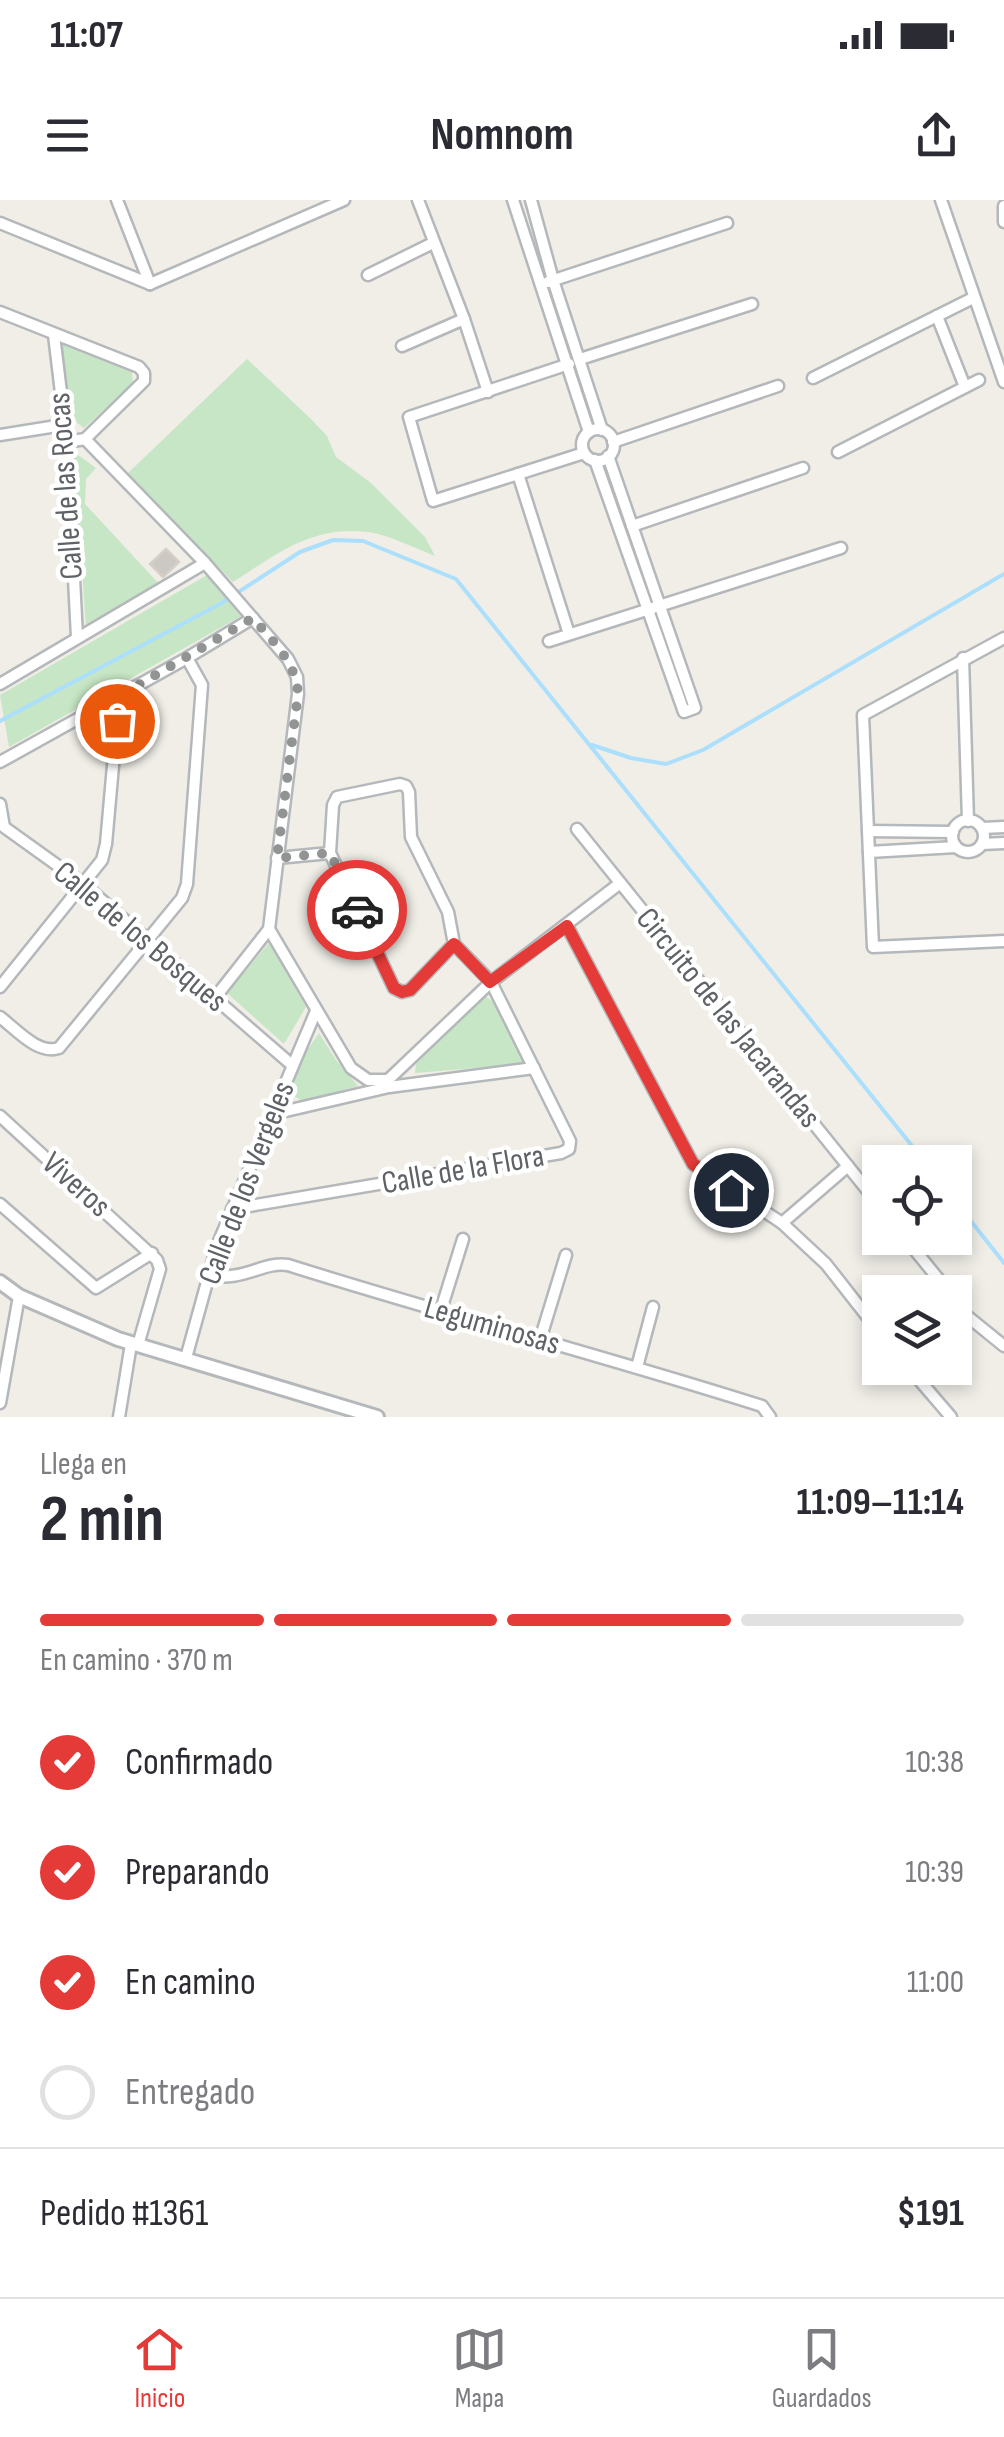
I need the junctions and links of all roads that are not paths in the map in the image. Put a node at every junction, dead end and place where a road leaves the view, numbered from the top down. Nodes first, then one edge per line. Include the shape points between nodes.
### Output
1 (344, 200) edge
2 (418, 200) edge
3 (513, 200) edge
4 (531, 200) edge
5 (941, 200) edge
6 (115, 201) edge
7 (1004, 206) edge
8 (1004, 222) edge
9 (0, 223) edge
10 (727, 223) dead end
11 (433, 244) junction
12 (368, 275) dead end
13 (547, 282) junction
14 (150, 284) junction
15 (973, 298) junction
16 (752, 304) dead end
17 (0, 312) edge
18 (937, 316) junction
19 (464, 319) junction
20 (54, 334) junction
21 (1004, 342) edge
22 (402, 346) dead end
23 (992, 347) junction
24 (574, 362) junction
25 (813, 378) dead end
26 (979, 380) dead end
27 (1004, 382) edge
28 (778, 386) dead end
29 (965, 387) junction
30 (488, 392) junction
31 (62, 425) junction
32 (602, 430) junction
33 (589, 432) junction
34 (0, 435) edge
35 (85, 439) junction
36 (67, 442) junction
37 (613, 442) junction
38 (838, 452) dead end
39 (584, 453) junction
40 (608, 456) junction
41 (595, 460) junction
42 (804, 468) dead end
43 (518, 474) junction
44 (632, 526) junction
45 (841, 548) dead end
46 (204, 563) junction
47 (660, 604) junction
48 (647, 608) junction
49 (253, 618) junction
50 (569, 634) junction
51 (77, 637) junction
52 (1004, 638) edge
53 (549, 642) dead end
54 (187, 658) junction
55 (963, 658) junction
56 (0, 684) edge
57 (111, 701) junction
58 (0, 762) edge
59 (0, 804) edge
60 (968, 820) junction
61 (1004, 827) edge
62 (982, 828) junction
63 (2, 829) edge
64 (577, 829) dead end
65 (868, 832) junction
66 (953, 832) junction
67 (1004, 842) edge
68 (982, 844) junction
69 (956, 847) junction
70 (869, 852) junction
71 (330, 853) junction
72 (277, 858) junction
73 (82, 883) junction
74 (619, 884) junction
75 (567, 926) junction
76 (269, 929) junction
77 (148, 940) junction
78 (1004, 941) edge
79 (454, 944) junction
80 (490, 982) junction
81 (0, 987) edge
82 (214, 1000) junction
83 (316, 1011) junction
84 (0, 1017) edge
85 (292, 1065) junction
86 (534, 1068) junction
87 (388, 1084) junction
88 (273, 1114) junction
89 (0, 1117) edge
90 (848, 1166) junction
91 (862, 1184) edge
92 (0, 1204) edge
93 (232, 1210) junction
94 (782, 1222) junction
95 (463, 1239) dead end
96 (152, 1253) junction
97 (566, 1255) dead end
98 (919, 1255) edge
99 (208, 1274) junction
100 (935, 1275) edge
101 (0, 1282) edge
102 (19, 1296) junction
103 (652, 1307) dead end
104 (862, 1310) edge
105 (440, 1313) junction
106 (972, 1320) edge
107 (540, 1340) junction
108 (135, 1344) junction
109 (1004, 1346) edge
110 (186, 1358) junction
111 (637, 1366) junction
112 (923, 1385) edge
113 (0, 1403) edge
114 (119, 1417) edge
115 (377, 1417) edge
116 (770, 1417) edge
117 (950, 1417) edge

1 - 14 street
2 - 11 street
3 - 13 street
4 - 13 street
5 - 15 street
6 - 14 street
7 - 8 street
9 - 14 street
10 - 13 street
11 - 12 street
11 - 19 street
13 - 24 street
15 - 18 street
15 - 23 street
16 - 24 street
17 - 20 street
18 - 25 street
18 - 29 street
19 - 22 street
19 - 30 street
20 - 31 street, Calle de las Rocas
20 - 35 street via 144,373 144,382
21 - 23 street
23 - 27 street
24 - 30 street
24 - 32 street
24 - 33 street
26 - 29 street
28 - 37 street
29 - 38 street
30 - 43 street via 408,417 433,501
31 - 34 street
31 - 36 street, Calle de las Rocas
32 - 33 street
32 - 37 street
33 - 39 street
35 - 36 street
35 - 46 street
36 - 51 street, Calle de las Rocas
37 - 40 street
39 - 41 street
39 - 43 street
40 - 41 street
40 - 44 street
41 - 48 street
42 - 44 street
43 - 50 street
44 - 47 street
45 - 47 street
46 - 49 street
46 - 51 street
47 - 48 street
47 - 48 street via 695,708 684,712
48 - 50 street
49 - 54 street
49 - 72 street via 297,677
50 - 53 street
51 - 56 street
52 - 55 street
54 - 57 street
54 - 77 street via 202,686 187,884
55 - 60 street
55 - 65 street via 863,715
57 - 58 street
57 - 73 street via 117,721 106,844
59 - 63 street, Calle de los Bosques
60 - 62 street
60 - 66 street
61 - 62 street
62 - 68 street
63 - 73 street, Calle de los Bosques
64 - 74 street, Circuito de las Jacarandas
65 - 66 street
65 - 70 street
66 - 69 street
67 - 68 street
68 - 69 street via 968,852
69 - 70 street
70 - 78 street via 873,947
71 - 72 street
71 - 79 street via 394,988 410,990
71 - 79 street via 337,797 406,786 411,837 448,912
72 - 76 street
73 - 77 street, Calle de los Bosques
73 - 81 street
74 - 75 street
74 - 90 street, Circuito de las Jacarandas
75 - 80 street
75 - 94 street via 693,1164
76 - 82 street
76 - 83 street
77 - 82 street, Calle de los Bosques
77 - 84 street via 60,1048 41,1048
79 - 80 street, Calle de la Flora
80 - 86 street, Calle de la Flora
80 - 87 street
82 - 85 street, Calle de los Bosques
83 - 85 street, Calle de los Vergeles
83 - 87 street via 351,1068
85 - 88 street, Calle de los Vergeles
86 - 87 street
86 - 93 street, Calle de la Flora via 570,1141 562,1154
87 - 88 street
88 - 93 street, Calle de los Vergeles
89 - 96 street, Viveros
90 - 91 street, Circuito de las Jacarandas
90 - 94 street
92 - 96 street, Viveros via 96,1288
93 - 99 street, Calle de los Vergeles
94 - 104 street
95 - 105 street
96 - 108 street via 160,1269
97 - 107 street
98 - 100 street
99 - 105 street, Leguminosas via 243,1276 280,1264
99 - 110 street, Calle de los Vergeles
101 - 102 street
102 - 108 street
102 - 113 street
103 - 111 street
105 - 107 street, Leguminosas
106 - 109 street
107 - 111 street, Leguminosas
108 - 110 street
108 - 114 street
110 - 115 street
111 - 116 street, Leguminosas via 762,1406
112 - 117 street

